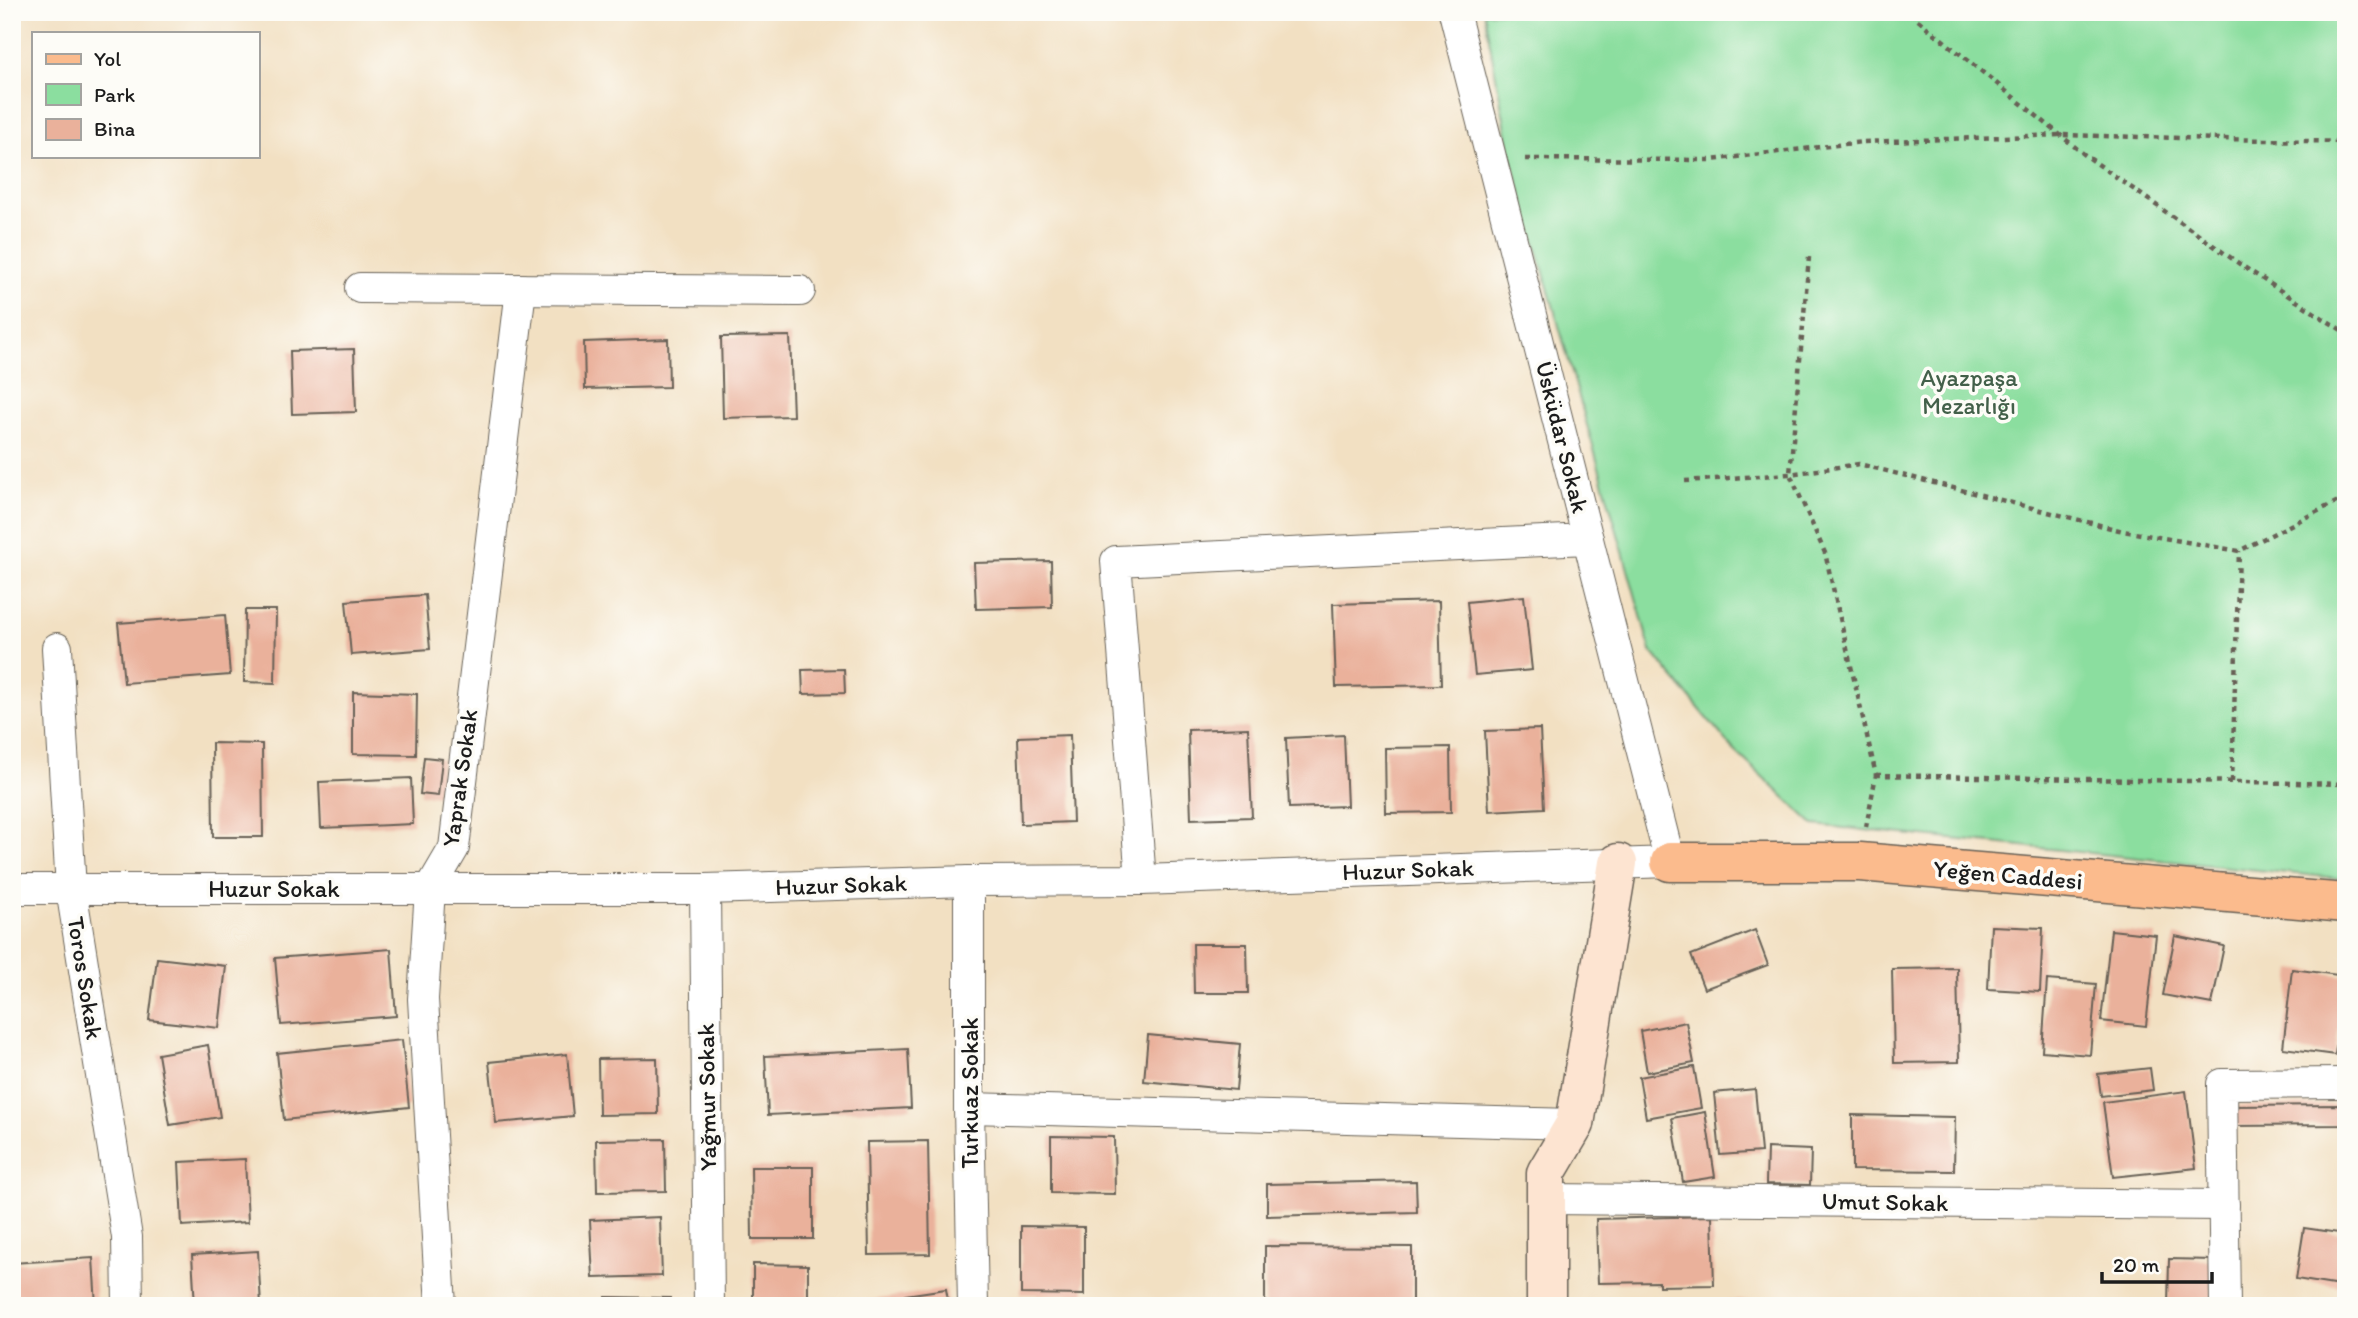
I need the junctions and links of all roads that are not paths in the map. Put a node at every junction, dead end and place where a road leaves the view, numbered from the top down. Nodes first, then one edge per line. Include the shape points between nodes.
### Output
1 (1454, 12) edge
2 (360, 288) dead end
3 (521, 289) junction
4 (800, 291) dead end
5 (1588, 538) junction
6 (57, 648) dead end
7 (1670, 862) junction
8 (1618, 863) junction
9 (1141, 880) junction
10 (969, 881) junction
11 (12, 889) edge
12 (71, 889) junction
13 (430, 889) junction
14 (705, 889) junction
15 (2346, 903) edge
16 (2346, 1083) edge
17 (969, 1108) junction
18 (1575, 1124) junction
19 (1546, 1199) junction
20 (2224, 1205) junction
21 (128, 1306) edge
22 (441, 1306) edge
23 (709, 1306) edge
24 (973, 1306) edge
25 (1546, 1306) edge
26 (2225, 1306) edge

1 - 5 street, Üsküdar Sokak
2 - 3 street
3 - 4 street
3 - 13 street, Yaprak Sokak via 454,848
5 - 7 street, Üsküdar Sokak
5 - 9 street via 1116,561
6 - 12 street, Toros Sokak
7 - 8 street, Huzur Sokak
7 - 15 main road, Yeğen Caddesi via 1860,862
8 - 9 street, Huzur Sokak
8 - 18 street
9 - 10 street, Huzur Sokak
10 - 14 street, Huzur Sokak
10 - 17 street, Turkuaz Sokak
11 - 12 street, Huzur Sokak
12 - 13 street, Huzur Sokak
12 - 21 street, Toros Sokak via 127,1237
13 - 14 street, Huzur Sokak
13 - 22 street, Yaprak Sokak via 423,999
14 - 23 street, Yağmur Sokak
16 - 20 street via 2222,1084
17 - 18 street
17 - 24 street, Turkuaz Sokak
18 - 19 street via 1546,1173
19 - 20 street, Umut Sokak
19 - 25 street
20 - 26 street

